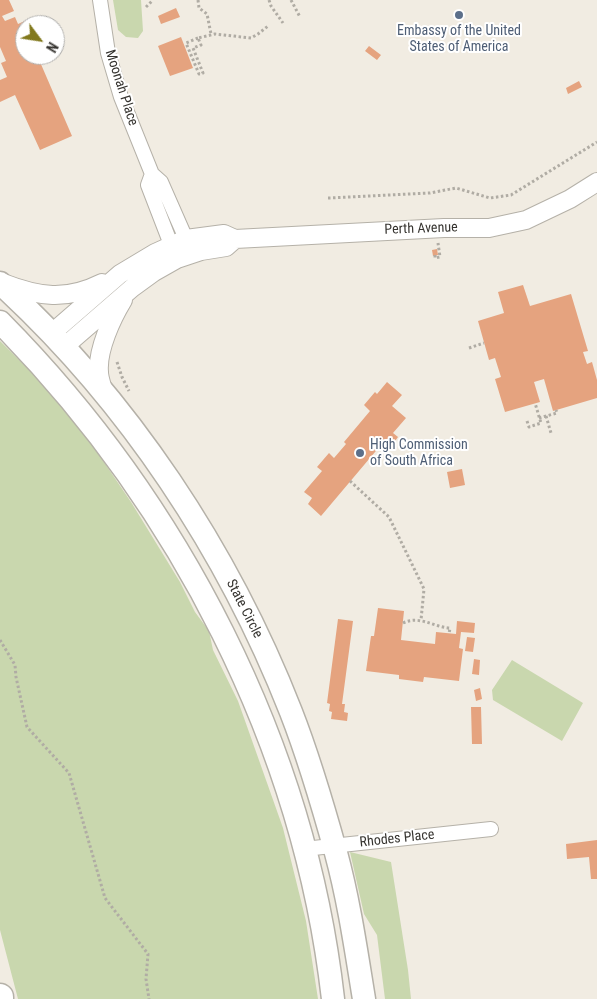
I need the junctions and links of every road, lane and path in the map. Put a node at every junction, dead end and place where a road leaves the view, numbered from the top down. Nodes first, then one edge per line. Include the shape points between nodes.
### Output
1 (100, 0) edge
2 (153, 0) edge
3 (198, 0) edge
4 (269, 0) edge
5 (291, 0) edge
6 (146, 8) dead end
7 (300, 17) dead end
8 (283, 23) dead end
9 (268, 26) dead end
10 (212, 34) junction
11 (198, 38) junction
12 (597, 142) edge
13 (597, 182) edge
14 (328, 198) dead end
15 (447, 242) dead end
16 (182, 249) junction
17 (435, 256) dead end
18 (120, 274) junction
19 (0, 282) edge
20 (132, 288) junction
21 (0, 322) edge
22 (59, 340) junction
23 (484, 343) dead end
24 (469, 348) dead end
25 (36, 360) junction
26 (103, 392) junction
27 (535, 403) dead end
28 (556, 410) dead end
29 (546, 416) junction
30 (539, 418) junction
31 (527, 421) dead end
32 (551, 434) dead end
33 (350, 481) dead end
34 (421, 620) junction
35 (403, 623) dead end
36 (449, 634) dead end
37 (0, 640) edge
38 (491, 829) dead end
39 (334, 846) junction
40 (304, 849) junction
41 (149, 999) edge
42 (333, 999) edge
43 (364, 999) edge

1 - 16 street, Moonah Place via 108,53 121,98 152,174 161,182
2 - 6 path
3 - 10 path via 199,8 207,14
4 - 8 path
5 - 7 path
9 - 10 path via 251,38
10 - 11 path
11 - 11 path via 201,45 193,48 203,73 199,74 186,42
12 - 14 path via 511,195 490,198 456,188 430,193
13 - 16 street, Perth Avenue via 526,220 489,228 235,238 224,234
15 - 17 path via 438,242 440,257
16 - 18 street, Perth Avenue
16 - 20 street, Perth Avenue
18 - 19 street via 89,290 62,295 35,294
18 - 22 street, Perth Avenue
19 - 22 main road, State Circle
20 - 22 street, Perth Avenue
20 - 26 street via 112,319 100,356
21 - 25 main road
22 - 25 main road, Perth Avenue
22 - 26 main road, State Circle
23 - 24 path
25 - 40 main road via 101,436 183,558 248,687 275,757
26 - 39 main road, State Circle via 182,500 227,576 291,712
27 - 30 path
28 - 29 path via 557,413
29 - 30 path
29 - 32 path
30 - 31 path via 541,423 529,428
33 - 34 path via 389,517 424,589
34 - 35 path
34 - 36 path via 450,628
37 - 41 path via 15,666 27,727 69,773 105,898 148,954 146,979
38 - 39 street, Rhodes Place
39 - 40 street, Rhodes Place
39 - 43 main road, State Circle via 353,929
40 - 42 main road

